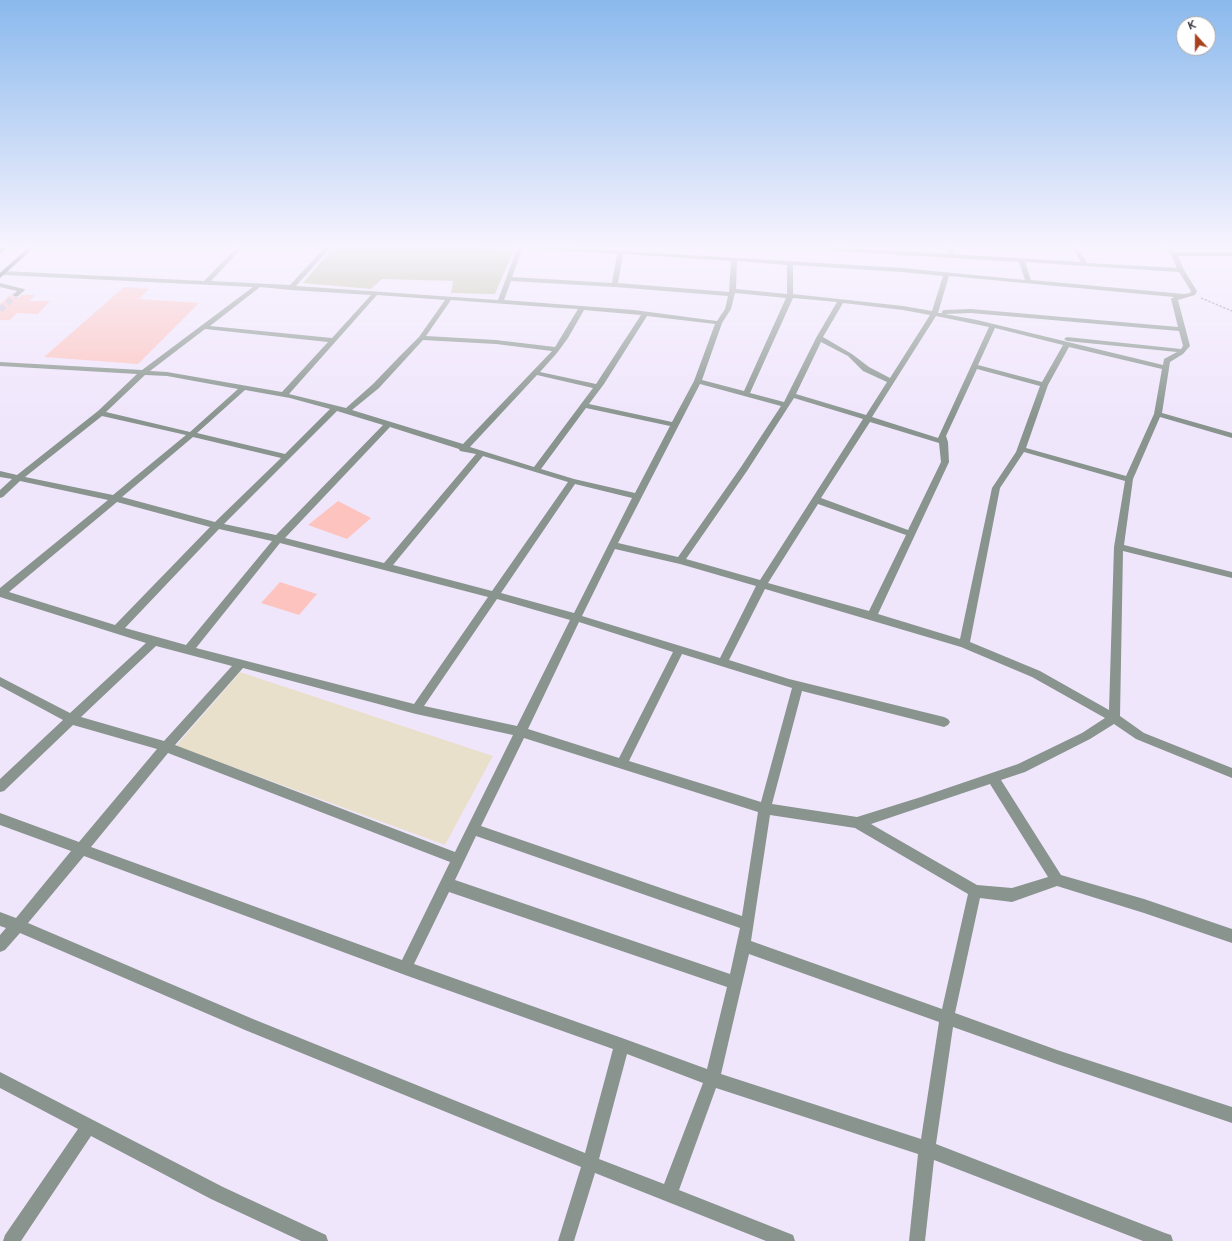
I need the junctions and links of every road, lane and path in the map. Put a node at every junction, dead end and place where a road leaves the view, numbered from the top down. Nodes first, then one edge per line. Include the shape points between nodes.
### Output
1 (234, 304) edge
2 (366, 304) edge
3 (445, 304) edge
4 (526, 304) edge
5 (729, 304) edge
6 (787, 304) edge
7 (839, 304) edge
8 (876, 304) edge
9 (937, 304) edge
10 (1175, 304) edge
11 (1217, 304) edge
12 (582, 308) junction
13 (1232, 310) edge
14 (645, 314) junction
15 (934, 314) junction
16 (719, 324) junction
17 (993, 326) junction
18 (204, 327) junction
19 (1183, 329) junction
20 (1029, 334) junction
21 (420, 338) junction
22 (819, 338) junction
23 (334, 340) junction
24 (1067, 344) junction
25 (557, 349) junction
26 (1182, 352) junction
27 (0, 364) edge
28 (974, 366) junction
29 (1165, 368) junction
30 (144, 372) junction
31 (536, 373) junction
32 (698, 381) junction
33 (892, 381) junction
34 (1044, 385) junction
35 (598, 387) junction
36 (243, 388) junction
37 (746, 394) junction
38 (284, 395) junction
39 (792, 395) junction
40 (585, 404) junction
41 (785, 405) junction
42 (334, 408) junction
43 (347, 411) junction
44 (100, 413) junction
45 (1158, 414) junction
46 (868, 418) junction
47 (388, 424) junction
48 (674, 425) junction
49 (191, 435) junction
50 (1232, 436) edge
51 (944, 442) junction
52 (463, 449) junction
53 (1021, 449) junction
54 (480, 454) junction
55 (287, 457) junction
56 (536, 470) junction
57 (0, 474) edge
58 (18, 478) junction
59 (1129, 479) junction
60 (573, 481) junction
61 (0, 495) edge
62 (637, 496) junction
63 (114, 498) junction
64 (817, 500) junction
65 (216, 526) junction
66 (911, 534) junction
67 (278, 539) junction
68 (612, 545) junction
69 (1119, 548) junction
70 (680, 561) junction
71 (386, 567) junction
72 (1232, 575) edge
73 (762, 585) junction
74 (1, 593) edge
75 (494, 595) junction
76 (872, 616) junction
77 (577, 618) junction
78 (117, 630) junction
79 (154, 641) junction
80 (964, 644) junction
81 (189, 649) junction
82 (680, 649) junction
83 (723, 662) junction
84 (240, 664) junction
85 (0, 681) edge
86 (798, 685) junction
87 (416, 709) junction
88 (1114, 718) junction
89 (73, 720) junction
90 (944, 722) dead end
91 (521, 732) junction
92 (166, 747) junction
93 (622, 764) junction
94 (1232, 773) edge
95 (994, 778) junction
96 (0, 788) edge
97 (765, 808) junction
98 (0, 819) edge
99 (856, 823) junction
100 (473, 829) junction
101 (82, 849) junction
102 (458, 859) junction
103 (1057, 880) junction
104 (446, 884) junction
105 (975, 891) junction
106 (0, 919) edge
107 (747, 924) junction
108 (18, 925) junction
109 (1232, 936) edge
110 (0, 945) edge
111 (744, 945) junction
112 (405, 968) junction
113 (735, 983) junction
114 (947, 1017) junction
115 (622, 1045) junction
116 (712, 1079) junction
117 (0, 1080) edge
118 (1232, 1115) edge
119 (89, 1126) junction
120 (927, 1149) junction
121 (590, 1163) junction
122 (669, 1194) junction
123 (11, 1241) edge
124 (320, 1241) edge
125 (566, 1241) edge
126 (787, 1241) edge
127 (917, 1241) edge
128 (1166, 1241) edge

1 - 18 street
2 - 23 street
3 - 21 street
4 - 12 street
5 - 16 street
6 - 37 street
7 - 22 street
8 - 15 street
9 - 15 street
10 - 19 street
11 - 13 path
12 - 14 street
12 - 25 street
14 - 16 street
14 - 35 street
15 - 17 street
15 - 19 street via 971,311
15 - 33 street
16 - 32 street
17 - 20 street
17 - 28 street
18 - 23 street
18 - 30 street
19 - 26 street via 1187,346
20 - 24 street
20 - 26 street
21 - 25 street via 496,342
21 - 43 street via 381,380
22 - 33 street via 850,355 866,369
22 - 39 street
23 - 38 street
24 - 29 street
24 - 34 street
25 - 31 street
26 - 29 street via 1167,361
27 - 30 street
28 - 34 street
28 - 51 street via 942,436
29 - 45 street
30 - 36 street
30 - 44 street
31 - 35 street
31 - 52 street
32 - 37 street
32 - 48 street
33 - 46 street
34 - 53 street
35 - 40 street
36 - 38 street
36 - 49 street
37 - 41 street
38 - 42 street
39 - 41 street
39 - 46 street
40 - 48 street
40 - 56 street
41 - 70 street
42 - 43 street
42 - 55 street
43 - 47 street
44 - 49 street
44 - 58 street
45 - 50 street
45 - 59 street
46 - 51 street
46 - 64 street
47 - 52 street
47 - 67 street
48 - 62 street
49 - 55 street
49 - 63 street
51 - 66 street via 945,462
52 - 54 street
53 - 59 street
53 - 80 street via 996,488
54 - 56 street
54 - 71 street
55 - 65 street
56 - 60 street
57 - 58 street
58 - 61 street
58 - 63 street
59 - 69 street
60 - 62 street
60 - 75 street
62 - 68 street
63 - 65 street
63 - 74 street
64 - 66 street
64 - 73 street
65 - 67 street
65 - 78 street
66 - 76 street
67 - 71 street
67 - 81 street
68 - 70 street
68 - 77 street
69 - 72 street
69 - 88 street
70 - 73 street
71 - 75 street
73 - 76 street
73 - 83 street
74 - 78 street
75 - 77 street
75 - 87 street
76 - 80 street
77 - 82 street
77 - 91 street
78 - 79 street
79 - 81 street
79 - 89 street
80 - 88 street via 1036,674
81 - 84 street
82 - 83 street
82 - 93 street
83 - 86 street
84 - 87 street
84 - 92 street
85 - 89 street
86 - 90 street
86 - 97 street
87 - 91 street
88 - 94 street via 1140,736
88 - 95 street via 1086,736 1021,768
89 - 92 street
89 - 96 street
91 - 93 street
91 - 100 street
92 - 101 street
92 - 102 street
93 - 97 street
95 - 99 street
95 - 103 street
97 - 99 street
97 - 107 street
98 - 101 street
99 - 105 street
100 - 102 street
100 - 107 street
101 - 108 street
101 - 112 street
102 - 104 street
103 - 105 street via 1012,895
103 - 109 street
104 - 112 street
104 - 113 street
105 - 114 street
106 - 108 street
107 - 111 street
108 - 110 street
108 - 121 street via 250,1025
111 - 113 street
111 - 114 street
112 - 115 street
113 - 116 street
114 - 118 street via 1057,1057
114 - 120 street
115 - 116 street
115 - 121 street
116 - 120 street
116 - 122 street
117 - 119 street
119 - 123 street
119 - 124 street via 217,1193
120 - 127 street
120 - 128 street
121 - 122 street
121 - 125 street
122 - 126 street

